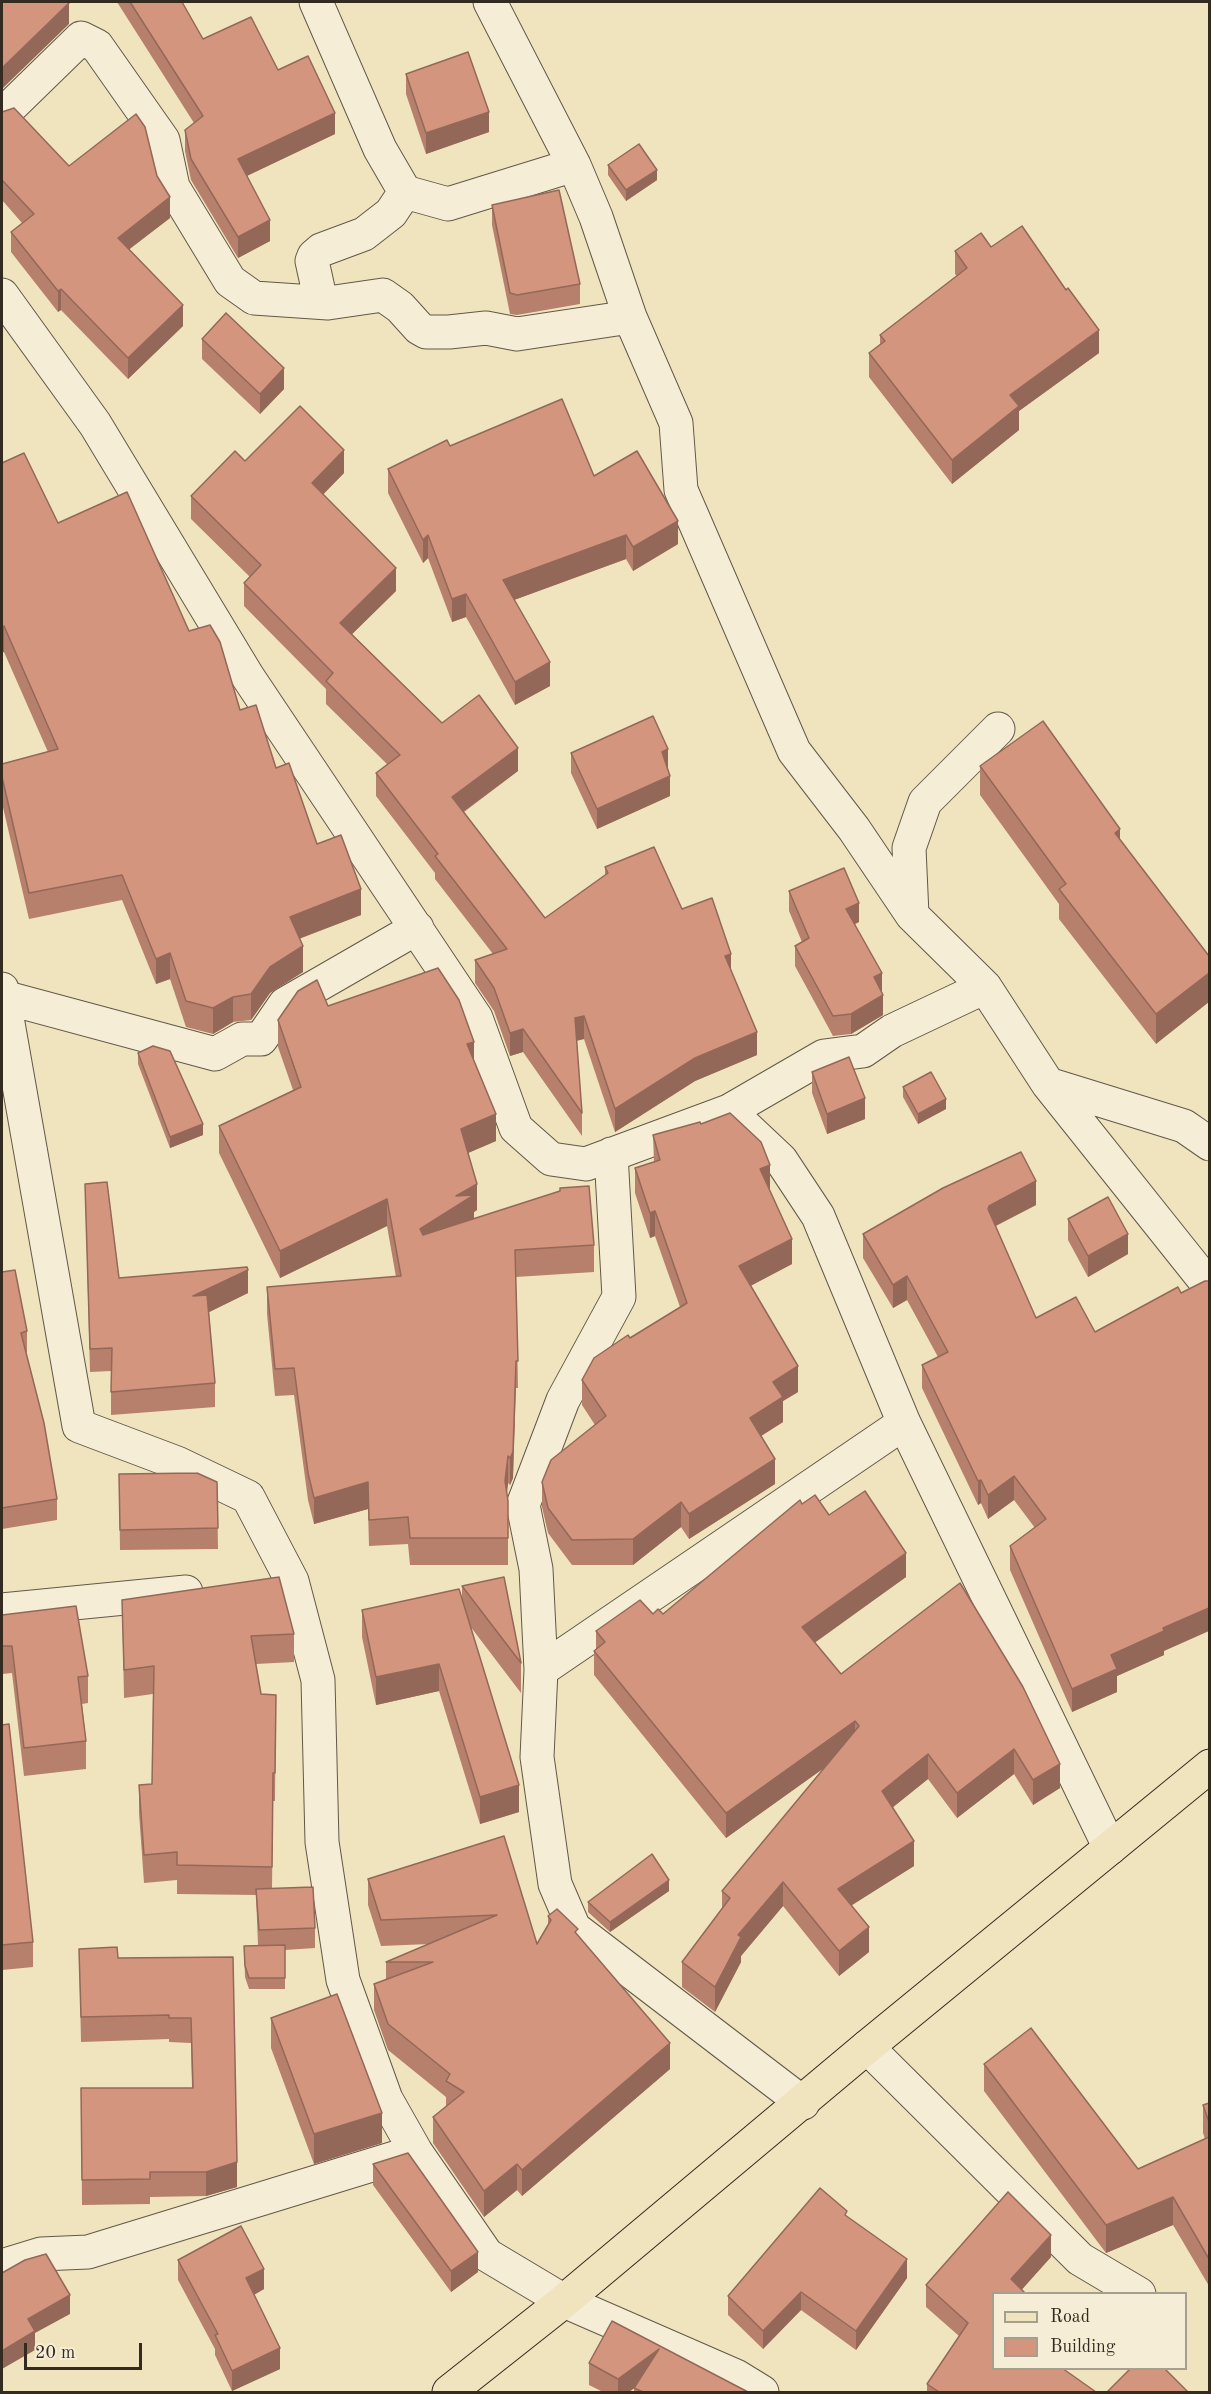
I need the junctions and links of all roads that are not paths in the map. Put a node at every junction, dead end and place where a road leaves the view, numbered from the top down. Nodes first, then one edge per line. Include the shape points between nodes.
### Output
1 (316, 2) edge
2 (490, 2) edge
3 (2, 115) edge
4 (574, 165) junction
5 (405, 192) junction
6 (2, 295) edge
7 (321, 302) junction
8 (630, 317) junction
9 (998, 729) dead end
10 (912, 915) junction
11 (417, 928) junction
12 (985, 987) junction
13 (2, 993) edge
14 (1048, 1084) junction
15 (729, 1111) junction
16 (1209, 1144) edge
17 (611, 1154) junction
18 (1209, 1287) edge
19 (904, 1423) junction
20 (292, 1581) junction
21 (257, 1585) edge
22 (221, 1589) edge
23 (2, 1610) edge
24 (541, 1670) junction
25 (1209, 1766) edge
26 (1110, 1848) junction
27 (867, 2047) junction
28 (803, 2103) junction
29 (416, 2152) junction
30 (2, 2266) edge
31 (1136, 2292) edge
32 (564, 2301) junction
33 (449, 2392) edge
34 (762, 2392) edge

1 - 5 street via 380,149
2 - 4 street
3 - 7 street via 81,38 97,46 163,140 173,187 230,281 254,298
4 - 5 street via 448,204
4 - 8 street
5 - 7 street via 391,213 363,234 314,256
6 - 11 street via 95,424 248,677
7 - 8 street via 383,295 426,332 486,328 517,334
8 - 10 street via 676,423 681,490 794,751 854,828
9 - 10 street via 925,802 909,848
10 - 12 street
11 - 13 street via 285,1004 261,1039 242,1039 216,1054
11 - 17 street via 476,1018 516,1128 551,1159 586,1164
12 - 14 street
12 - 15 street via 892,1031 863,1051 824,1056
13 - 20 street via 79,1426 177,1463 248,1497
14 - 16 street via 1184,1126
14 - 18 street
15 - 17 street
15 - 19 street via 781,1160 818,1216
17 - 24 street via 619,1297 564,1400 523,1505 536,1569
19 - 24 street
19 - 26 street
20 - 21 street
20 - 29 street via 318,1680 322,1842 343,1980 386,2100
22 - 23 street
24 - 28 street via 537,1758 555,1884 574,1928
25 - 26 main road
26 - 27 main road
27 - 28 main road
27 - 31 street via 1080,2259
28 - 32 main road
29 - 30 street via 88,2252 41,2254
29 - 32 street via 487,2255
32 - 33 main road
32 - 34 street via 736,2376

